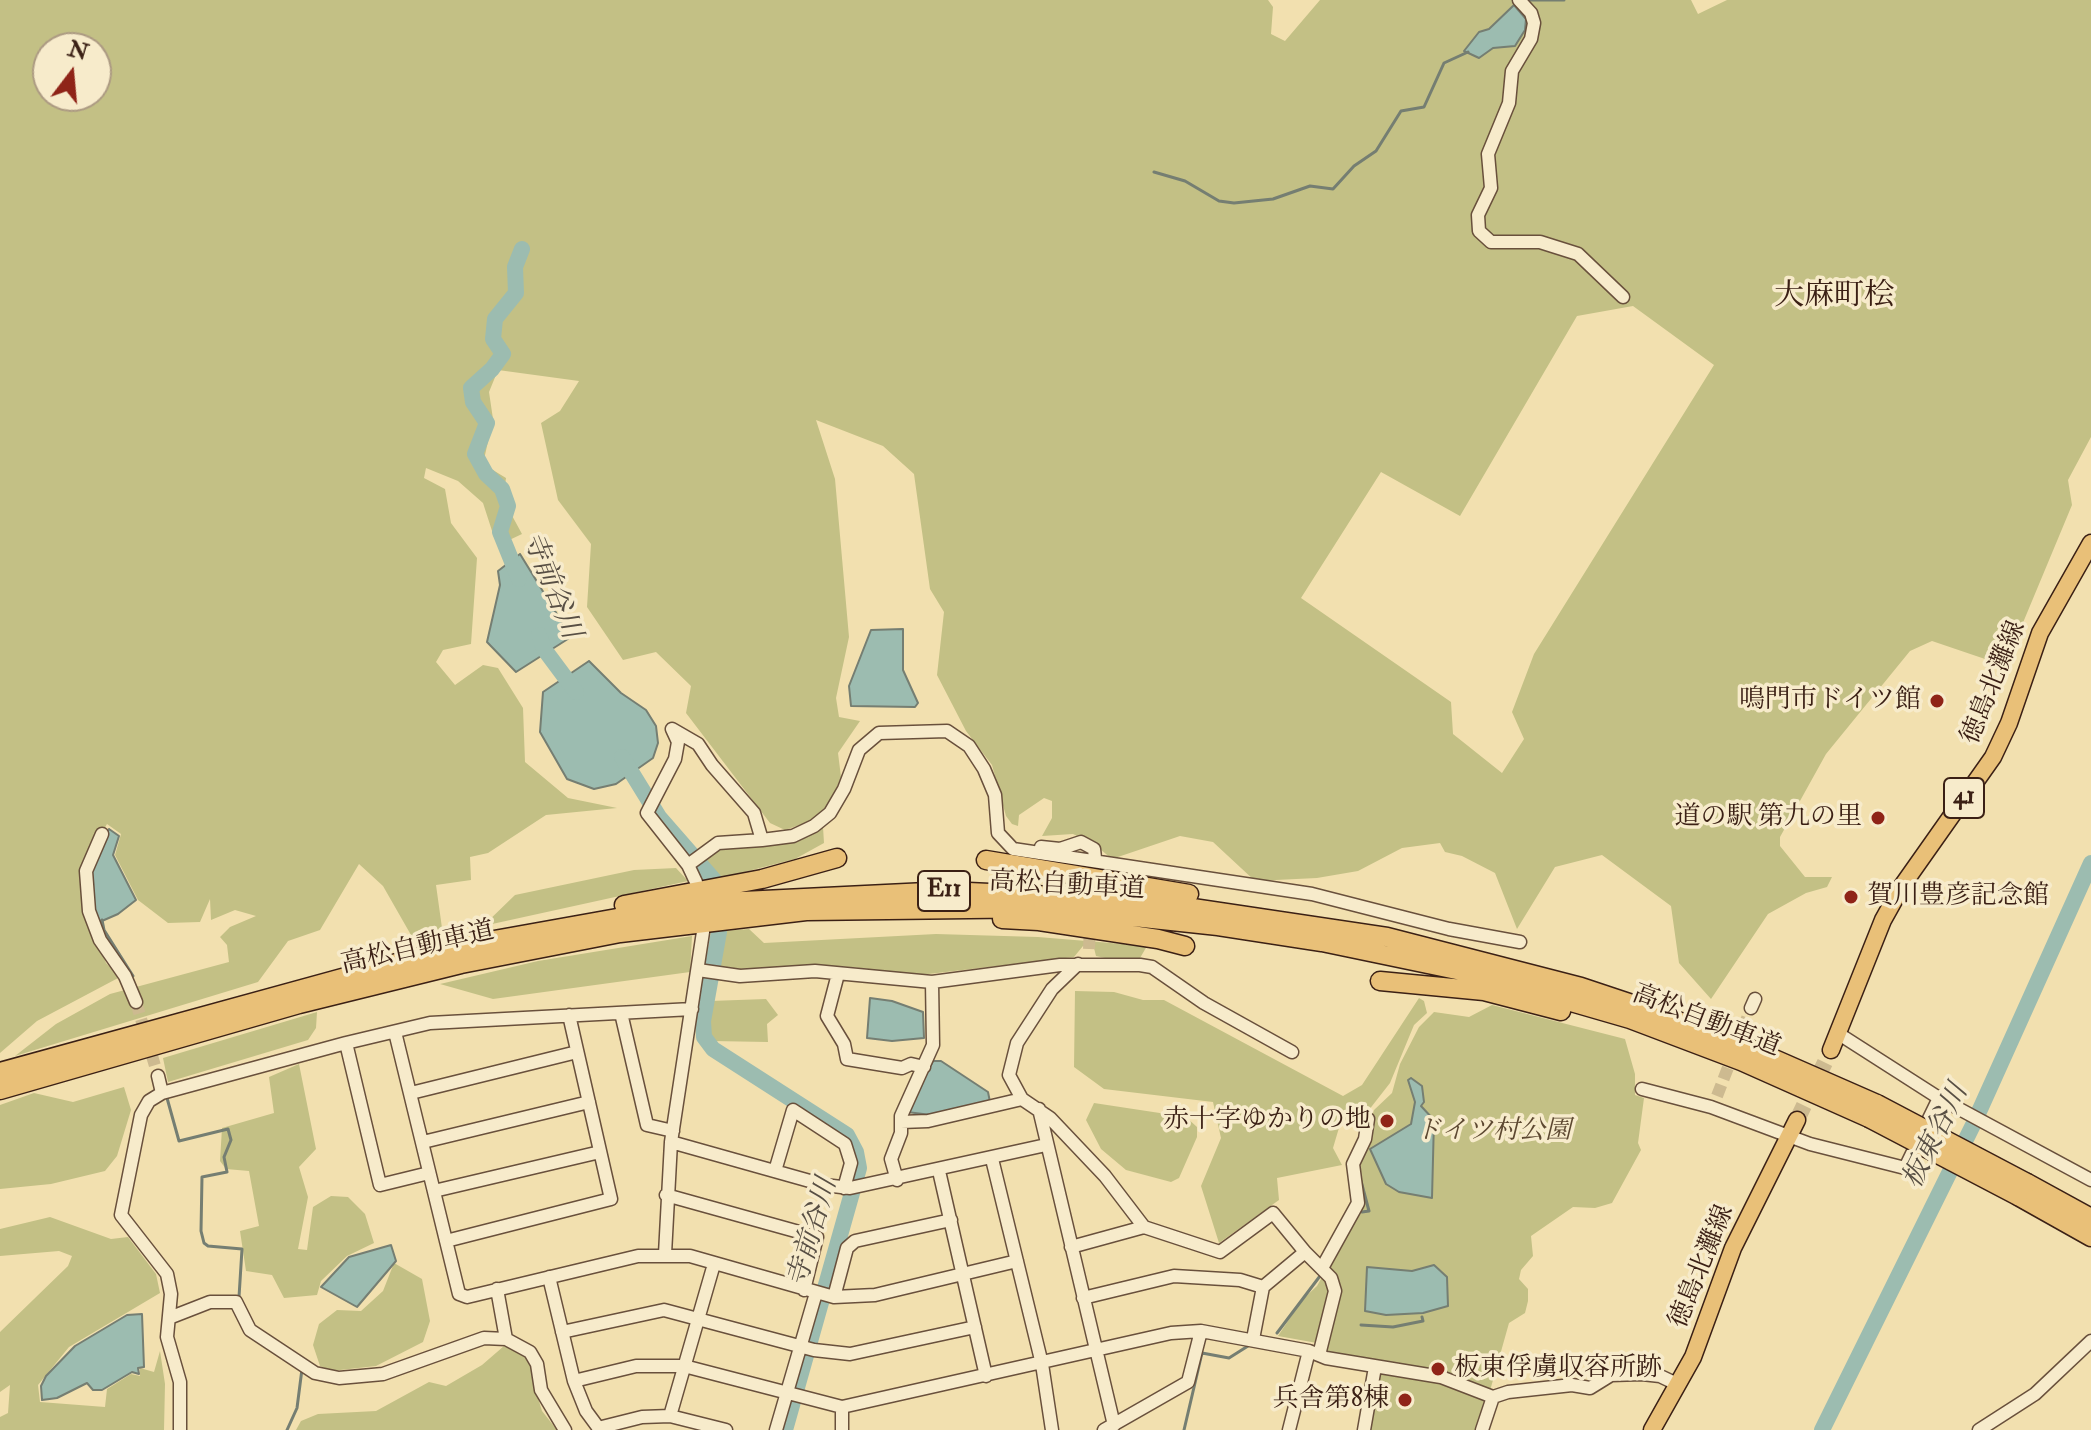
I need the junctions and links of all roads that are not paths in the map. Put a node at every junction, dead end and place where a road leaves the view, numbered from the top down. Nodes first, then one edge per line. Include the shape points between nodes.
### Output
1 (1522, 3) edge
2 (1623, 297) dead end
3 (2091, 543) edge
4 (102, 834) dead end
5 (762, 840) junction
6 (1006, 843) junction
7 (837, 858) dead end
8 (1095, 858) dead end
9 (986, 860) dead end
10 (692, 861) junction
11 (696, 882) dead end
12 (878, 908) junction
13 (1324, 925) junction
14 (703, 932) dead end
15 (1520, 942) dead end
16 (1185, 946) dead end
17 (455, 947) junction
18 (1089, 949) tunnel mouth
19 (1083, 964) junction
20 (706, 972) junction
21 (838, 974) junction
22 (1380, 981) dead end
23 (932, 982) junction
24 (136, 1002) tunnel mouth
25 (692, 1009) junction
26 (621, 1013) junction
27 (569, 1015) junction
28 (395, 1032) junction
29 (1839, 1034) junction
30 (346, 1043) junction
31 (1831, 1050) tunnel mouth
32 (577, 1052) junction
33 (1292, 1052) dead end
34 (1741, 1061) junction
35 (924, 1067) junction
36 (0, 1072) edge
37 (158, 1076) tunnel mouth
38 (1642, 1089) dead end
39 (0, 1090) edge
40 (162, 1093) junction
41 (411, 1093) junction
42 (1022, 1099) junction
43 (1941, 1099) junction
44 (589, 1102) junction
45 (1039, 1109) junction
46 (1873, 1111) junction
47 (1368, 1119) dead end
48 (1797, 1120) tunnel mouth
49 (901, 1122) junction
50 (1788, 1135) junction
51 (672, 1136) junction
52 (423, 1142) junction
53 (1046, 1145) junction
54 (600, 1152) junction
55 (992, 1159) junction
56 (775, 1171) junction
57 (939, 1171) junction
58 (429, 1173) junction
59 (897, 1180) junction
60 (2091, 1180) edge
61 (852, 1188) junction
62 (2023, 1190) junction
63 (434, 1191) junction
64 (666, 1195) junction
65 (2091, 1218) edge
66 (951, 1220) junction
67 (1144, 1227) junction
68 (2091, 1237) edge
69 (446, 1241) junction
70 (1071, 1247) junction
71 (1220, 1252) junction
72 (1305, 1252) junction
73 (665, 1254) junction
74 (1017, 1261) junction
75 (714, 1264) junction
76 (1322, 1268) junction
77 (963, 1273) junction
78 (549, 1277) junction
79 (1219, 1277) junction
80 (1263, 1287) junction
81 (497, 1289) junction
82 (821, 1294) junction
83 (1083, 1298) junction
84 (699, 1317) junction
85 (169, 1318) junction
86 (975, 1327) junction
87 (1201, 1331) junction
88 (562, 1332) junction
89 (506, 1339) junction
90 (1253, 1339) junction
91 (2091, 1341) edge
92 (807, 1348) junction
93 (1096, 1351) junction
94 (1314, 1353) junction
95 (1042, 1364) junction
96 (684, 1366) junction
97 (1375, 1367) junction
98 (986, 1376) junction
99 (574, 1381) junction
100 (1679, 1385) junction
101 (793, 1397) junction
102 (1493, 1397) junction
103 (842, 1407) junction
104 (670, 1416) junction
105 (1109, 1427) edge
106 (599, 1429) edge
107 (180, 1430) edge
108 (565, 1430) edge
109 (726, 1430) edge
110 (776, 1430) edge
111 (842, 1430) edge
112 (1052, 1430) edge
113 (1289, 1430) edge
114 (1364, 1430) edge
115 (1482, 1430) edge
116 (1652, 1430) edge
117 (1979, 1430) edge

1 - 2 street via 1534,23 1531,39 1512,71 1509,103 1488,154 1491,188 1478,215 1479,231 1491,242 1540,242 1578,254
3 - 29 main road, 徳島北灘線 / 41 via 2040,633 1993,757 1883,920
4 - 24 street via 86,871 89,911
5 - 6 street via 793,836 830,813 859,750 879,733 947,731 969,746 984,769 995,795 998,833
5 - 10 street via 718,843
5 - 10 street via 754,813 698,744 672,729 678,742 675,759 647,813
6 - 8 street via 1060,849 1081,842 1094,849
6 - 15 street via 1022,852 1312,894
7 - 17 highway
9 - 13 highway via 1269,907
10 - 11 street
12 - 16 highway via 1039,921
12 - 34 highway, 高松自動車道 / E11 via 1050,908 1322,942 1471,973 1574,1002
12 - 39 highway, 高松自動車道 / E11 via 683,923 461,964
13 - 17 highway, 高松自動車道 / E11 via 1139,900 904,892 805,895 683,908
13 - 46 highway, 高松自動車道 / E11 via 1581,987 1747,1047
14 - 20 street
17 - 36 highway, 高松自動車道 / E11
18 - 19 street
19 - 23 street
19 - 33 street via 1152,967
19 - 42 street via 1052,989 1017,1043 1009,1075
20 - 21 street
20 - 25 street
21 - 23 street
21 - 35 street via 827,1016 847,1059
22 - 34 highway via 1484,991
23 - 35 street via 933,1045
25 - 26 street
25 - 51 street
26 - 27 street
26 - 51 street via 647,1125
27 - 28 street via 430,1023
27 - 32 street
28 - 30 street
28 - 41 street
29 - 31 main road, 徳島北灘線 / 41
29 - 43 street
30 - 40 street
30 - 58 street via 380,1185
32 - 41 street
32 - 44 street
34 - 46 highway, 高松自動車道 / E11
35 - 49 street
37 - 40 street
38 - 50 street via 1715,1102
40 - 85 street via 141,1115 121,1215 167,1274
41 - 52 street
42 - 45 street
42 - 49 street via 928,1121
43 - 50 street via 1905,1168
43 - 60 street
44 - 52 street
44 - 54 street
45 - 53 street
45 - 67 street via 1105,1176
46 - 62 highway, 高松自動車道 / E11, bridge
47 - 76 street via 1353,1164 1358,1203
48 - 50 main road, 徳島北灘線
49 - 59 street via 891,1159
50 - 100 main road, 徳島北灘線 via 1733,1248
51 - 56 street
51 - 64 street
52 - 58 street
53 - 55 street
53 - 70 street
54 - 63 street
54 - 69 street via 611,1199
55 - 57 street
55 - 74 street
56 - 61 street
56 - 61 street via 793,1110 845,1144
57 - 59 street
57 - 66 street
58 - 63 street
59 - 61 street
62 - 65 highway, 高松自動車道 / E11
62 - 68 highway, 高松自動車道 / E11
63 - 69 street
64 - 73 street
64 - 82 street via 817,1237
66 - 77 street
66 - 82 street via 855,1241
67 - 70 street
67 - 71 street
69 - 81 street via 459,1294 467,1297
70 - 83 street
71 - 72 street via 1273,1213
71 - 79 street
72 - 76 street
72 - 80 street
73 - 75 street
73 - 78 street
74 - 77 street
74 - 95 street
75 - 82 street
75 - 84 street
76 - 94 street via 1335,1291
77 - 82 street via 875,1295
77 - 86 street
78 - 81 street
78 - 88 street
79 - 80 street
79 - 83 street via 1174,1276
80 - 90 street
81 - 89 street
82 - 92 street
83 - 93 street
84 - 88 street via 644,1311
84 - 92 street
84 - 96 street
85 - 89 street via 210,1302 236,1302 250,1330 315,1373 339,1378 383,1374 484,1338
85 - 107 street via 169,1349 180,1382
86 - 92 street via 869,1352
86 - 98 street
87 - 90 street
87 - 93 street
87 - 105 street via 1188,1382
88 - 99 street
89 - 108 street via 530,1352 541,1390
90 - 94 street
91 - 117 street via 2035,1394
92 - 101 street
93 - 95 street
93 - 105 street
94 - 97 street
94 - 113 street
95 - 98 street
95 - 112 street
96 - 99 street via 636,1366
96 - 101 street
96 - 104 street
97 - 102 street via 1447,1379
97 - 114 street
98 - 103 street
99 - 106 street
100 - 102 street via 1660,1376 1611,1375 1590,1388 1572,1385
100 - 116 main road, 徳島北灘線
101 - 103 street
101 - 110 street
102 - 115 street
103 - 111 street
104 - 106 street via 642,1417
104 - 109 street

